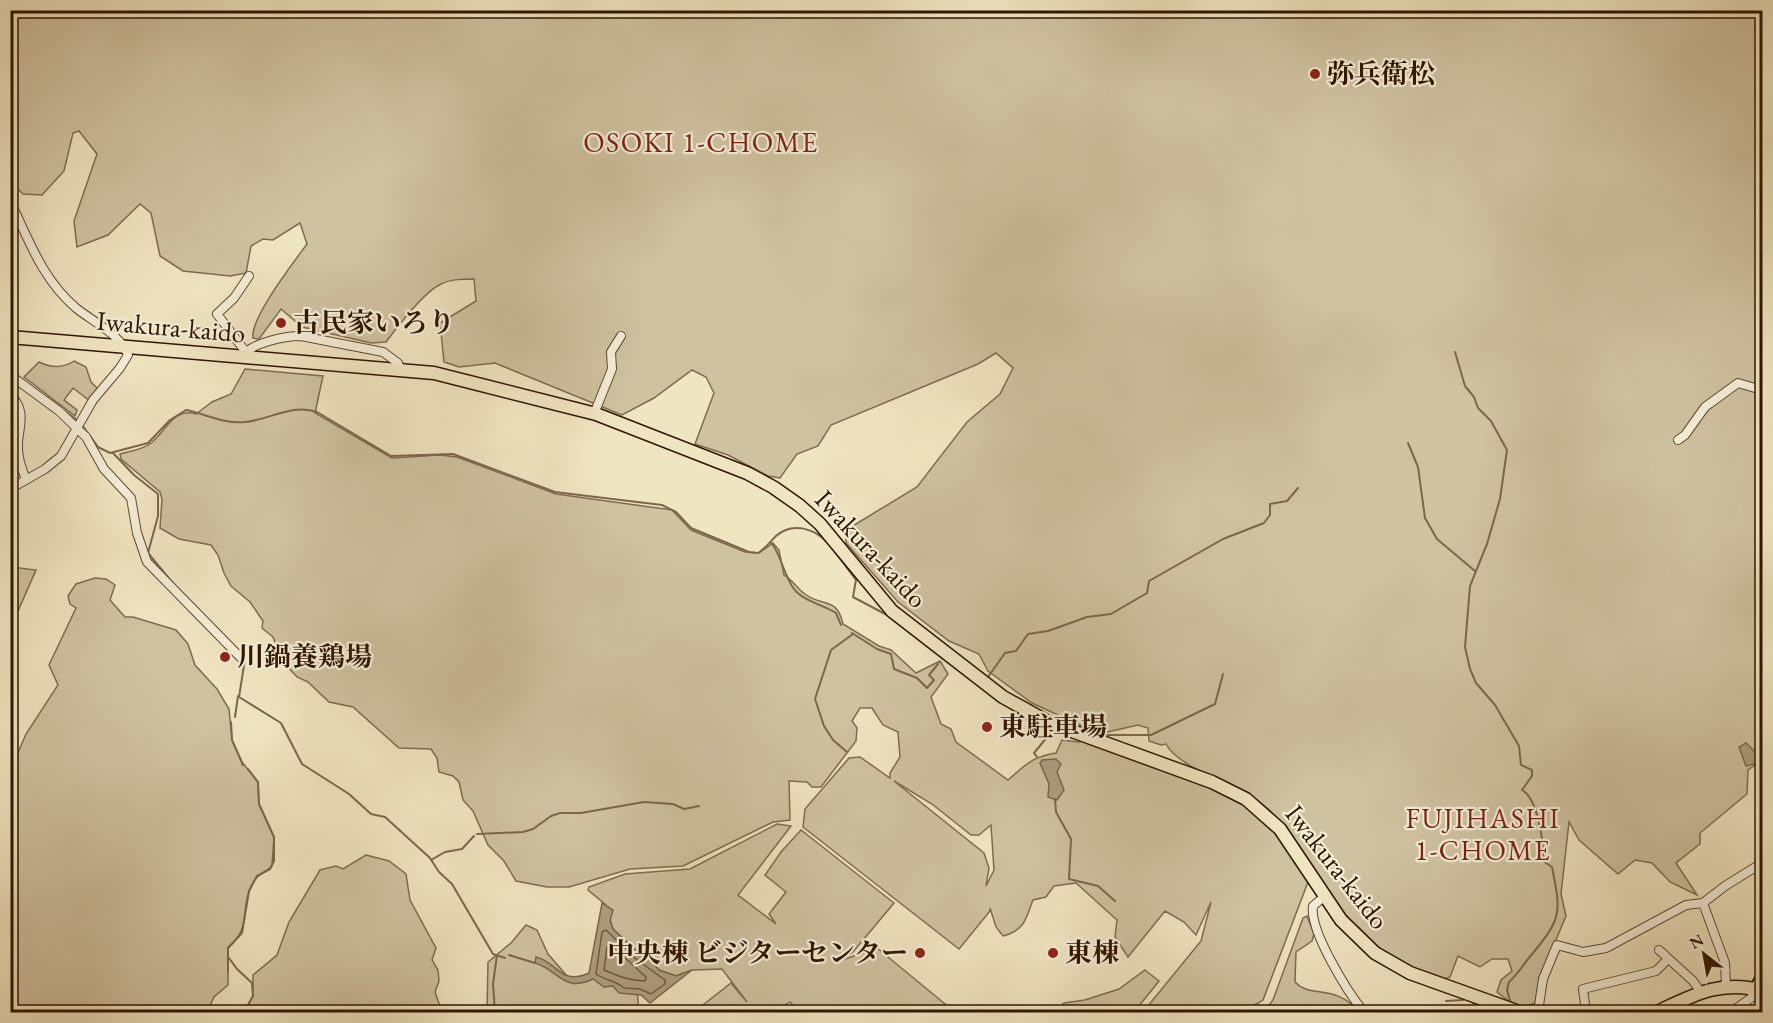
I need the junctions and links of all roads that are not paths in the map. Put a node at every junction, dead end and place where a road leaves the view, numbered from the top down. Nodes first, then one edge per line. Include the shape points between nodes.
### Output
1 (10, 201) edge
2 (249, 276) dead end
3 (621, 336) dead end
4 (10, 337) edge
5 (122, 346) junction
6 (244, 354) junction
7 (401, 370) junction
8 (10, 375) edge
9 (1762, 390) edge
10 (10, 394) edge
11 (594, 414) junction
12 (79, 425) junction
13 (1678, 440) dead end
14 (27, 479) junction
15 (10, 489) edge
16 (241, 658) dead end
17 (1762, 863) edge
18 (1325, 896) junction
19 (1703, 903) junction
20 (1659, 950) dead end
21 (1668, 959) junction
22 (1762, 977) edge
23 (1726, 986) junction
24 (1759, 990) edge
25 (1700, 991) junction
26 (1365, 1012) edge
27 (1519, 1012) edge
28 (1538, 1012) edge
29 (1586, 1012) edge
30 (1657, 1012) edge
31 (1731, 1012) edge

1 - 5 street via 37,260 56,288
2 - 6 street via 217,314
3 - 11 street via 611,352 612,369
4 - 5 main road, Iwakura-kaido
5 - 6 main road, Iwakura-kaido
5 - 12 street via 128,353 125,360 93,400
6 - 7 main road, Iwakura-kaido
6 - 7 street via 290,336 301,336 383,352
7 - 11 main road, Iwakura-kaido via 442,375
8 - 12 street
9 - 13 street via 1738,383 1705,407
10 - 14 street via 21,407 19,462
11 - 18 main road, Iwakura-kaido via 747,473 779,490 820,524 881,601 1003,697 1050,723 1212,782 1246,799 1280,829
12 - 14 street via 57,460
12 - 16 street via 107,473 129,495 148,563
14 - 15 street
17 - 19 street
18 - 26 street via 1312,906 1314,922
18 - 27 main road, Iwakura-kaido via 1356,936 1392,964
19 - 23 street via 1725,963
19 - 28 street via 1686,905 1606,948 1583,952 1557,945 1544,979
20 - 21 street
21 - 25 street
21 - 29 street via 1656,971 1583,989
22 - 24 street
23 - 24 main road
23 - 25 main road
24 - 31 street
25 - 30 main road

